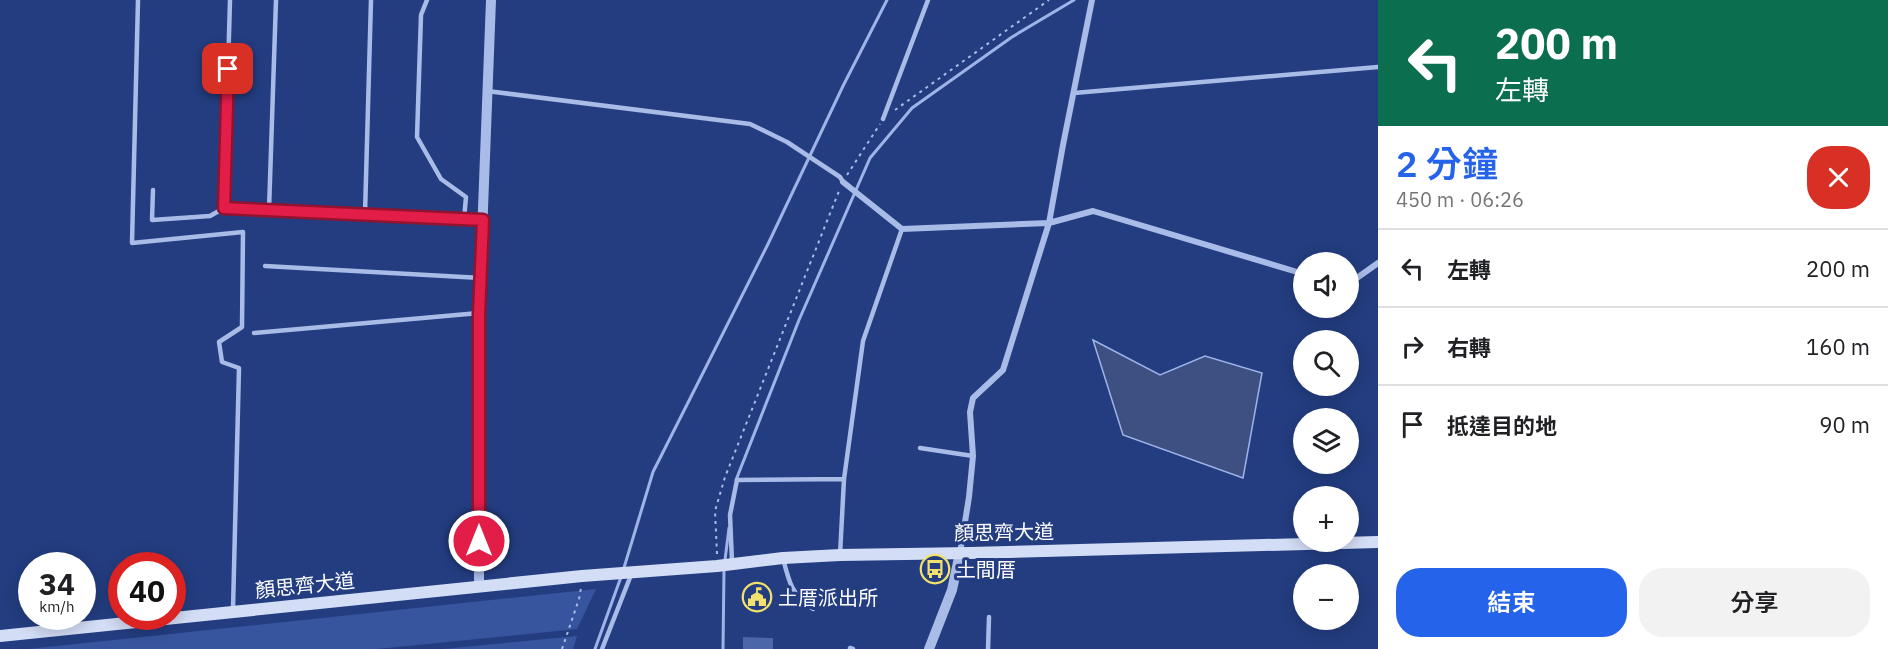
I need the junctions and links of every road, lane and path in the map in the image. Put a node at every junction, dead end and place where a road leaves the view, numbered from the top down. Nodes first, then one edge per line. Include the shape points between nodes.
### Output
1 (138, 0) edge
2 (230, 0) edge
3 (276, 0) edge
4 (371, 0) edge
5 (428, 0) edge
6 (491, 0) edge
7 (928, 0) edge
8 (1049, 0) edge
9 (1092, 0) edge
10 (1378, 67) edge
11 (488, 91) junction
12 (1074, 93) junction
13 (883, 119) junction
14 (843, 182) junction
15 (153, 190) dead end
16 (224, 208) junction
17 (269, 210) junction
18 (365, 214) junction
19 (464, 219) junction
20 (483, 220) junction
21 (1049, 223) junction
22 (902, 228) junction
23 (1378, 263) edge
24 (265, 266) dead end
25 (1293, 271) edge
26 (1359, 276) edge
27 (481, 278) junction
28 (479, 314) junction
29 (254, 333) dead end
30 (920, 448) dead end
31 (973, 456) junction
32 (844, 479) junction
33 (1378, 542) edge
34 (960, 553) junction
35 (840, 555) junction
36 (783, 558) junction
37 (732, 564) junction
38 (717, 566) junction
39 (632, 573) junction
40 (582, 576) junction
41 (479, 586) junction
42 (813, 609) dead end
43 (233, 612) junction
44 (989, 617) dead end
45 (0, 636) edge
46 (562, 649) edge
47 (602, 649) edge
48 (928, 649) edge
49 (988, 649) edge

1 - 43 lane via 132,243 243,232 242,327 219,342 222,362 239,368
2 - 16 lane
3 - 17 lane
4 - 18 lane
5 - 19 lane via 421,15 417,137 441,178 466,197
6 - 11 street
7 - 13 lane
8 - 13 path
9 - 12 street
10 - 12 lane
11 - 14 lane via 750,124 787,142
11 - 20 street
12 - 21 street
13 - 14 path
14 - 22 street
14 - 38 path via 724,477 715,511
15 - 16 lane via 152,220 210,216
16 - 17 lane
17 - 18 lane
18 - 19 lane
19 - 20 lane
20 - 27 street
21 - 22 street
21 - 25 street via 1093,211
21 - 31 street via 1003,370 973,399
22 - 32 lane via 862,341
23 - 26 street
24 - 27 lane
27 - 28 street
28 - 29 lane
28 - 41 street
30 - 31 lane
31 - 34 street
32 - 35 lane
32 - 37 lane via 737,480 730,515
33 - 34 main road, 顏思齊大道
34 - 35 main road, 顏思齊大道
34 - 48 street via 952,590
35 - 36 main road, 顏思齊大道
36 - 37 main road, 顏思齊大道
36 - 42 lane via 800,600
37 - 38 main road, 顏思齊大道
38 - 39 main road, 顏思齊大道
39 - 40 main road, 顏思齊大道
39 - 47 lane
40 - 41 main road, 顏思齊大道
40 - 46 path via 579,599
41 - 43 main road, 顏思齊大道
43 - 45 main road, 顏思齊大道
44 - 49 lane

